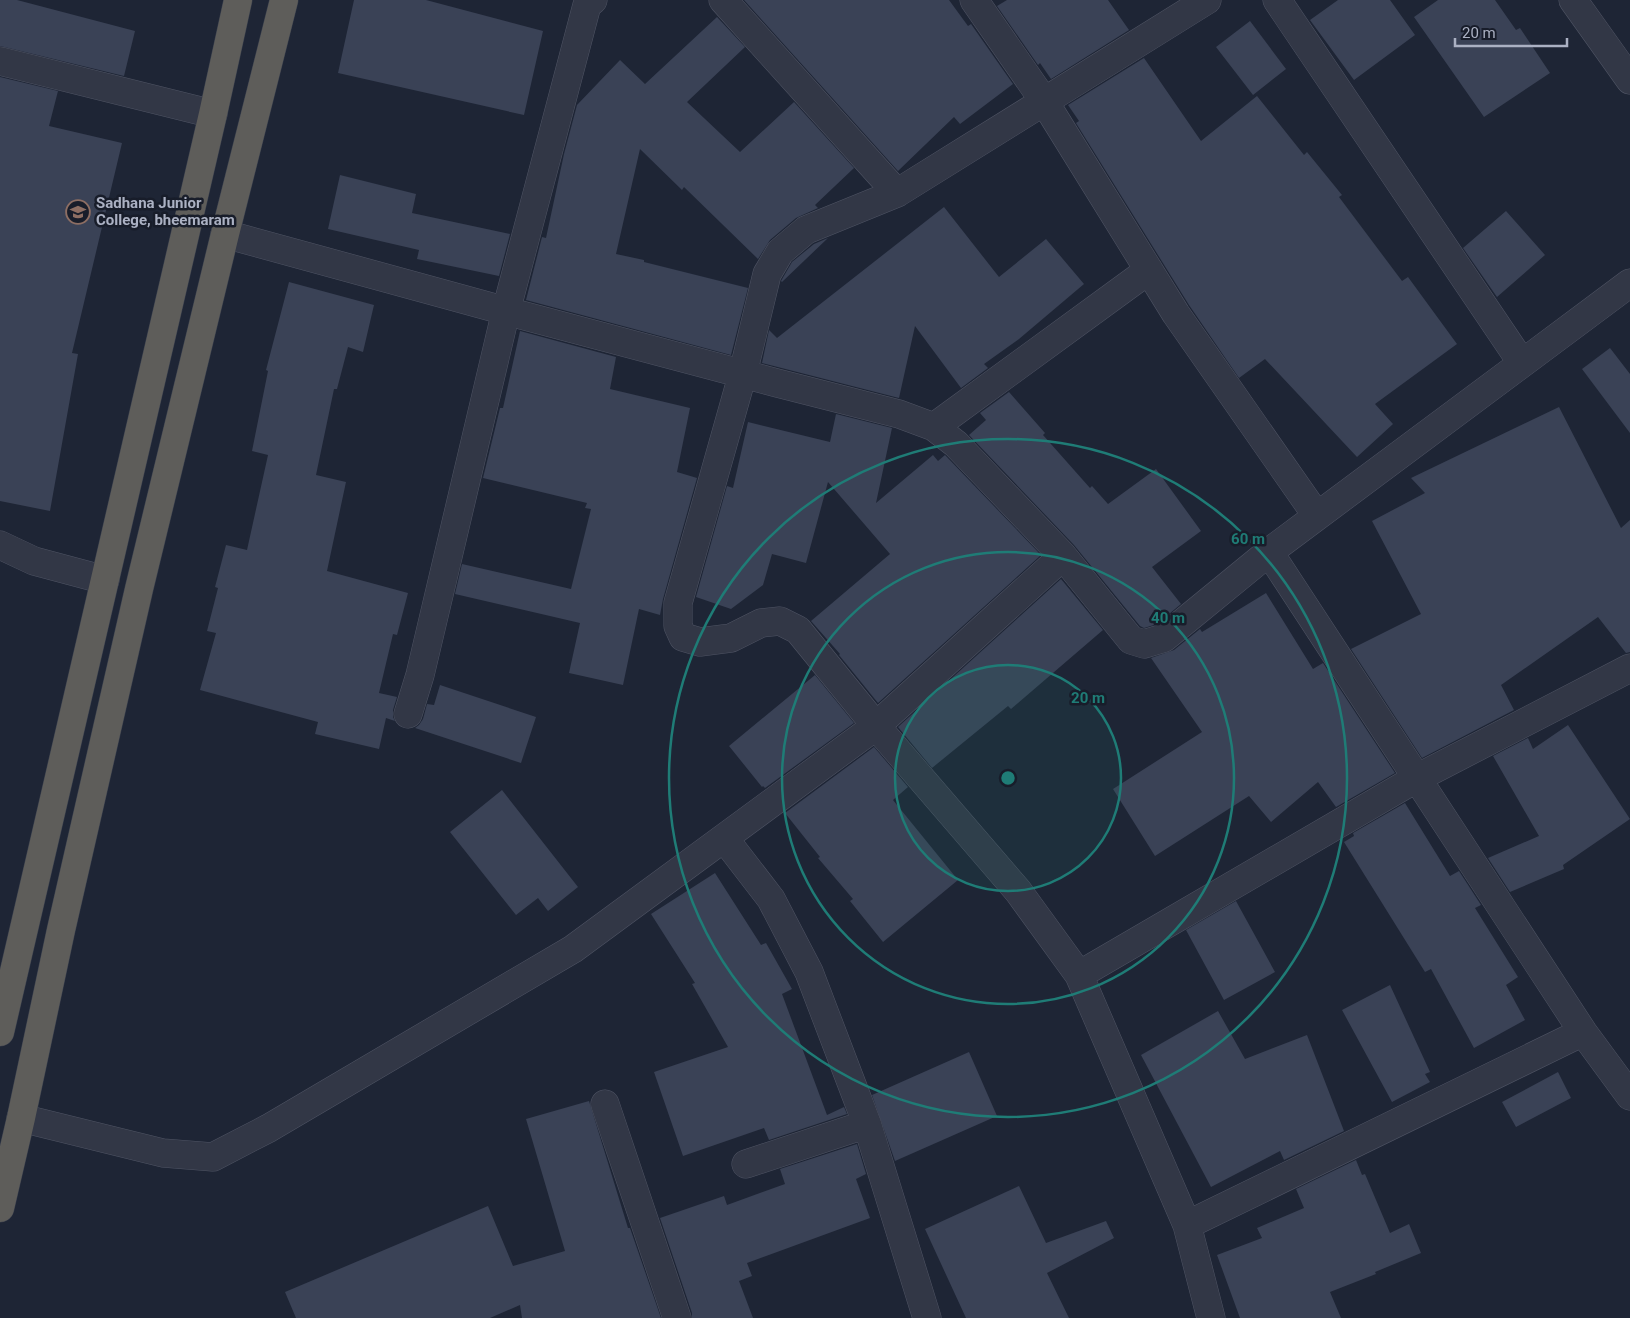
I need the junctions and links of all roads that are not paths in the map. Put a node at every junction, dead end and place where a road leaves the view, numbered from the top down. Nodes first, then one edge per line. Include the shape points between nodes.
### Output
1 (238, 0) edge
2 (284, 0) edge
3 (593, 0) edge
4 (723, 0) edge
5 (974, 0) edge
6 (1207, 0) edge
7 (1278, 0) edge
8 (1573, 0) edge
9 (0, 61) edge
10 (1630, 80) edge
11 (1044, 101) junction
12 (213, 114) junction
13 (897, 193) junction
14 (225, 234) junction
15 (1149, 270) junction
16 (1630, 283) edge
17 (506, 311) junction
18 (1522, 363) junction
19 (743, 374) junction
20 (934, 427) junction
21 (1317, 516) junction
22 (0, 545) edge
23 (1269, 552) junction
24 (1063, 556) junction
25 (105, 580) junction
26 (1630, 668) edge
27 (408, 714) dead end
28 (876, 726) junction
29 (1416, 778) junction
30 (724, 838) junction
31 (1079, 975) junction
32 (5, 987) edge
33 (0, 1032) edge
34 (1583, 1032) junction
35 (1620, 1063) edge
36 (1630, 1096) edge
37 (605, 1104) dead end
38 (22, 1118) junction
39 (867, 1124) junction
40 (746, 1164) dead end
41 (0, 1208) edge
42 (1187, 1225) junction
43 (677, 1318) edge
44 (927, 1318) edge
45 (1211, 1318) edge

1 - 12 highway
2 - 14 highway
3 - 17 street via 587,5
4 - 13 street
5 - 11 street
6 - 11 street
7 - 18 street
8 - 10 street
9 - 12 street
11 - 13 street
11 - 15 street
12 - 25 highway
13 - 19 street via 806,230 780,252 767,274
14 - 17 street
14 - 38 highway via 138,589
15 - 20 street
15 - 21 street via 1176,314
16 - 18 street
17 - 19 street
17 - 27 street
18 - 21 street
19 - 20 street via 899,414
19 - 28 street via 678,603 678,626 683,637 700,642 731,638 762,623 780,621 798,630
20 - 24 street via 956,444
21 - 23 street
22 - 25 street via 34,561
23 - 24 street via 1164,638 1144,644 1131,640
23 - 29 street
24 - 28 street
25 - 32 highway
26 - 29 street
28 - 30 street
28 - 31 street via 1018,891
29 - 31 street
29 - 34 street
30 - 38 street via 573,949 270,1128 213,1158 163,1153
30 - 39 street via 771,899 810,972
31 - 42 street
32 - 33 highway
34 - 35 street
34 - 42 street
35 - 36 street
37 - 43 street
38 - 41 highway
39 - 40 street
39 - 44 street
42 - 45 street

